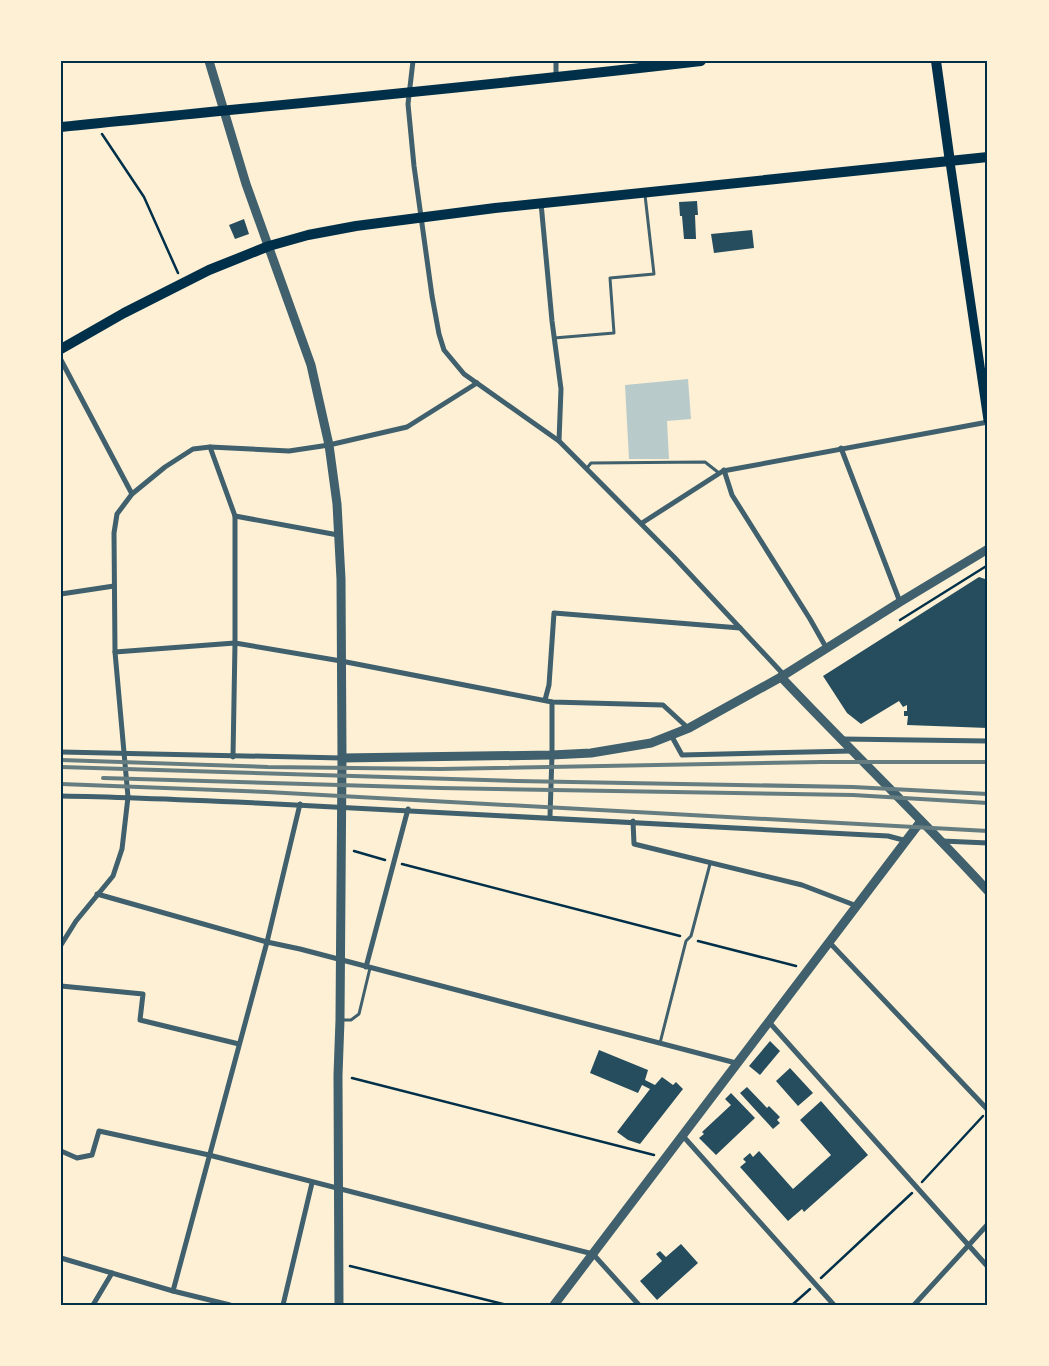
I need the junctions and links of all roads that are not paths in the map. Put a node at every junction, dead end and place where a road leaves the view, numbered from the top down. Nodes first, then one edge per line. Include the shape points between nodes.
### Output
1 (209, 61) edge
2 (413, 61) edge
3 (556, 61) edge
4 (701, 61) edge
5 (936, 61) edge
6 (556, 78) junction
7 (409, 91) junction
8 (224, 109) junction
9 (61, 127) edge
10 (988, 157) edge
11 (950, 162) junction
12 (645, 193) junction
13 (541, 203) junction
14 (421, 217) junction
15 (269, 246) junction
16 (554, 338) junction
17 (61, 349) edge
18 (61, 360) edge
19 (984, 371) edge
20 (477, 383) junction
21 (988, 421) edge
22 (559, 441) junction
23 (329, 445) junction
24 (210, 447) junction
25 (841, 448) junction
26 (587, 468) junction
27 (722, 471) junction
28 (132, 494) junction
29 (234, 516) junction
30 (642, 523) junction
31 (338, 535) junction
32 (988, 548) edge
33 (114, 586) junction
34 (61, 594) edge
35 (900, 602) junction
36 (741, 628) junction
37 (235, 643) junction
38 (826, 648) junction
39 (115, 652) junction
40 (341, 661) junction
41 (783, 676) junction
42 (545, 700) junction
43 (552, 702) junction
44 (689, 728) junction
45 (671, 736) junction
46 (839, 739) junction
47 (987, 741) edge
48 (852, 751) junction
49 (61, 752) edge
50 (123, 754) junction
51 (552, 755) junction
52 (233, 757) junction
53 (342, 758) junction
54 (61, 796) edge
55 (128, 797) junction
56 (300, 804) junction
57 (341, 806) junction
58 (408, 809) junction
59 (550, 816) junction
60 (633, 821) junction
61 (922, 821) junction
62 (906, 841) junction
63 (942, 841) junction
64 (988, 843) edge
65 (710, 864) junction
66 (988, 891) edge
67 (97, 894) junction
68 (856, 906) junction
69 (267, 942) junction
70 (829, 942) junction
71 (61, 945) edge
72 (340, 960) junction
73 (368, 967) junction
74 (61, 986) edge
75 (340, 1020) junction
76 (769, 1022) junction
77 (239, 1044) junction
78 (660, 1044) junction
79 (736, 1063) junction
80 (986, 1112) edge
81 (682, 1136) junction
82 (61, 1151) edge
83 (209, 1155) junction
84 (312, 1183) junction
85 (339, 1188) junction
86 (988, 1224) edge
87 (968, 1246) junction
88 (593, 1254) junction
89 (61, 1258) edge
90 (988, 1267) edge
91 (112, 1273) junction
92 (173, 1291) junction
93 (92, 1305) edge
94 (230, 1305) edge
95 (283, 1305) edge
96 (339, 1305) edge
97 (554, 1305) edge
98 (639, 1305) edge
99 (834, 1305) edge
100 (914, 1305) edge

1 - 8 street
2 - 7 street
3 - 6 street
4 - 6 main road
5 - 11 main road
6 - 7 main road
7 - 8 main road
7 - 14 street
8 - 9 main road
8 - 15 street via 246,184
10 - 11 main road
11 - 12 main road
11 - 19 main road
12 - 13 main road
12 - 16 lane via 654,274 610,278 614,332
13 - 14 main road
13 - 16 street
14 - 15 main road via 321,232
14 - 20 street via 432,296 444,350 464,374
15 - 17 main road via 209,270
15 - 23 street via 311,364
16 - 22 street via 561,389
18 - 28 street
19 - 21 main road
20 - 22 street
20 - 23 street via 408,427
21 - 25 street
22 - 26 street
23 - 24 street via 289,451
23 - 31 street
24 - 28 street via 193,449 165,466
24 - 29 street
25 - 27 street
25 - 35 street
26 - 27 lane via 591,463 705,462
26 - 30 street
27 - 30 street
27 - 38 street via 732,494
28 - 33 street via 117,514
29 - 31 street
29 - 37 street
30 - 36 street
31 - 40 street
32 - 35 street
33 - 34 street
33 - 39 street
35 - 38 street
36 - 41 street
36 - 42 street via 554,613
37 - 39 street
37 - 40 street
37 - 52 street
38 - 41 street
39 - 50 street
40 - 42 street
40 - 53 street
41 - 44 street
41 - 46 street
42 - 43 street
43 - 44 street via 663,705
43 - 51 street
44 - 45 street
45 - 48 street via 682,755
45 - 51 street via 627,748
46 - 47 street
46 - 48 street
48 - 61 street
49 - 50 street
50 - 52 street
50 - 55 street
51 - 53 street
51 - 59 street
52 - 53 street
53 - 57 street
54 - 55 street
55 - 56 street
55 - 67 street via 122,849 113,876
56 - 57 street
56 - 69 street
57 - 58 street
57 - 72 street
58 - 59 street
58 - 73 street
59 - 60 street
60 - 62 street via 888,836
60 - 65 street via 634,844
61 - 62 street
61 - 63 street
62 - 68 street
63 - 64 street
63 - 66 street
65 - 68 street via 802,886
65 - 78 lane via 691,936 686,940
67 - 69 street
67 - 71 street
68 - 70 street
69 - 72 street
69 - 77 street
70 - 76 street
70 - 80 street
72 - 73 street
72 - 75 street
73 - 75 lane via 359,1014 351,1020
73 - 78 street
74 - 77 street via 143,994 140,1020
75 - 85 street
76 - 79 street
76 - 87 street
77 - 83 street
78 - 79 street
79 - 81 street
81 - 88 street
81 - 99 street
82 - 83 street via 77,1158 92,1156 99,1131
83 - 84 street
83 - 92 street
84 - 85 street
84 - 95 street
85 - 88 street
85 - 96 street
86 - 87 street
87 - 90 street
87 - 100 street
88 - 97 street
88 - 98 street
89 - 91 street
91 - 92 street
91 - 93 street
92 - 94 street

